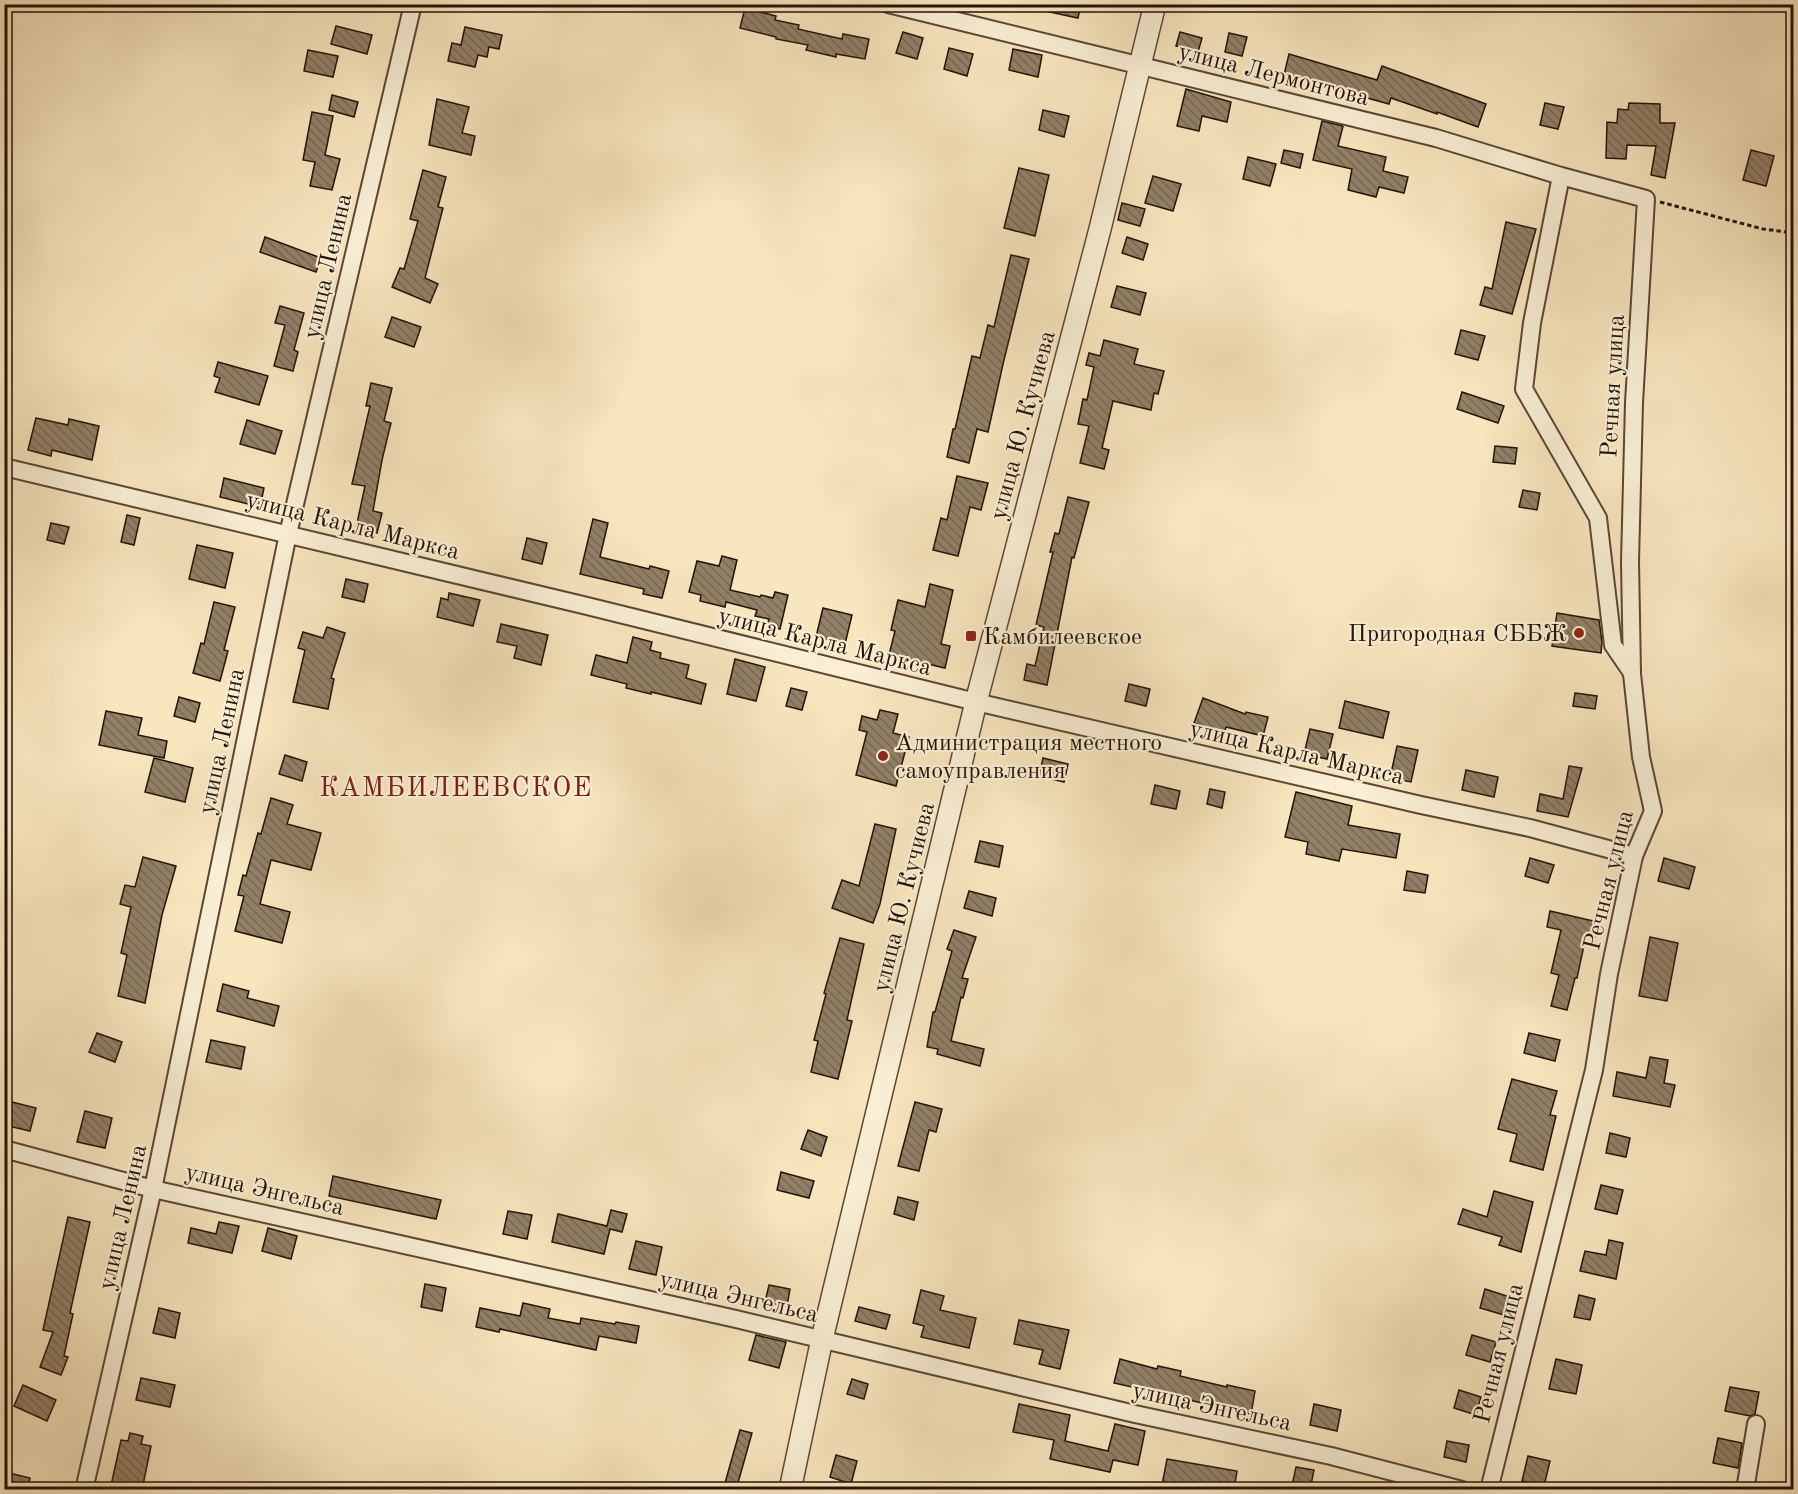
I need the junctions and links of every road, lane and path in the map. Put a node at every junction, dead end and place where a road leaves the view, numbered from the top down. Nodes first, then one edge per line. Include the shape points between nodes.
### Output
1 (413, 4) edge
2 (888, 4) edge
3 (1155, 4) edge
4 (1141, 66) junction
5 (1561, 176) junction
6 (1647, 198) junction
7 (1794, 233) edge
8 (4, 467) edge
9 (288, 534) junction
10 (1632, 674) junction
11 (976, 702) junction
12 (1634, 856) junction
13 (4, 1149) edge
14 (153, 1188) junction
15 (822, 1339) junction
16 (1756, 1424) dead end
17 (84, 1490) edge
18 (790, 1490) edge
19 (1462, 1490) edge
20 (1490, 1490) edge
21 (1745, 1490) edge

1 - 9 street, улица Ленина
2 - 4 street, улица Лермонтова
3 - 4 street, улица Ю. Кучиева
4 - 5 street, улица Лермонтова via 1436,138
4 - 11 street, улица Ю. Кучиева
5 - 6 street, улица Лермонтова
5 - 10 street via 1532,322 1524,389 1598,518 1613,645
6 - 7 path via 1763,229
6 - 10 street, Речная улица via 1634,403
8 - 9 street, улица Карла Маркса
9 - 11 street, улица Карла Маркса
9 - 14 street, улица Ленина
10 - 12 street, Речная улица via 1641,757 1653,811
11 - 12 street, улица Карла Маркса via 1530,828
11 - 15 street, улица Ю. Кучиева
12 - 20 street, Речная улица via 1594,1070
13 - 14 street, улица Энгельса
14 - 15 street, улица Энгельса
14 - 17 street, улица Ленина
15 - 18 street, улица Ю. Кучиева
15 - 19 street, улица Энгельса via 1331,1456
16 - 21 street

